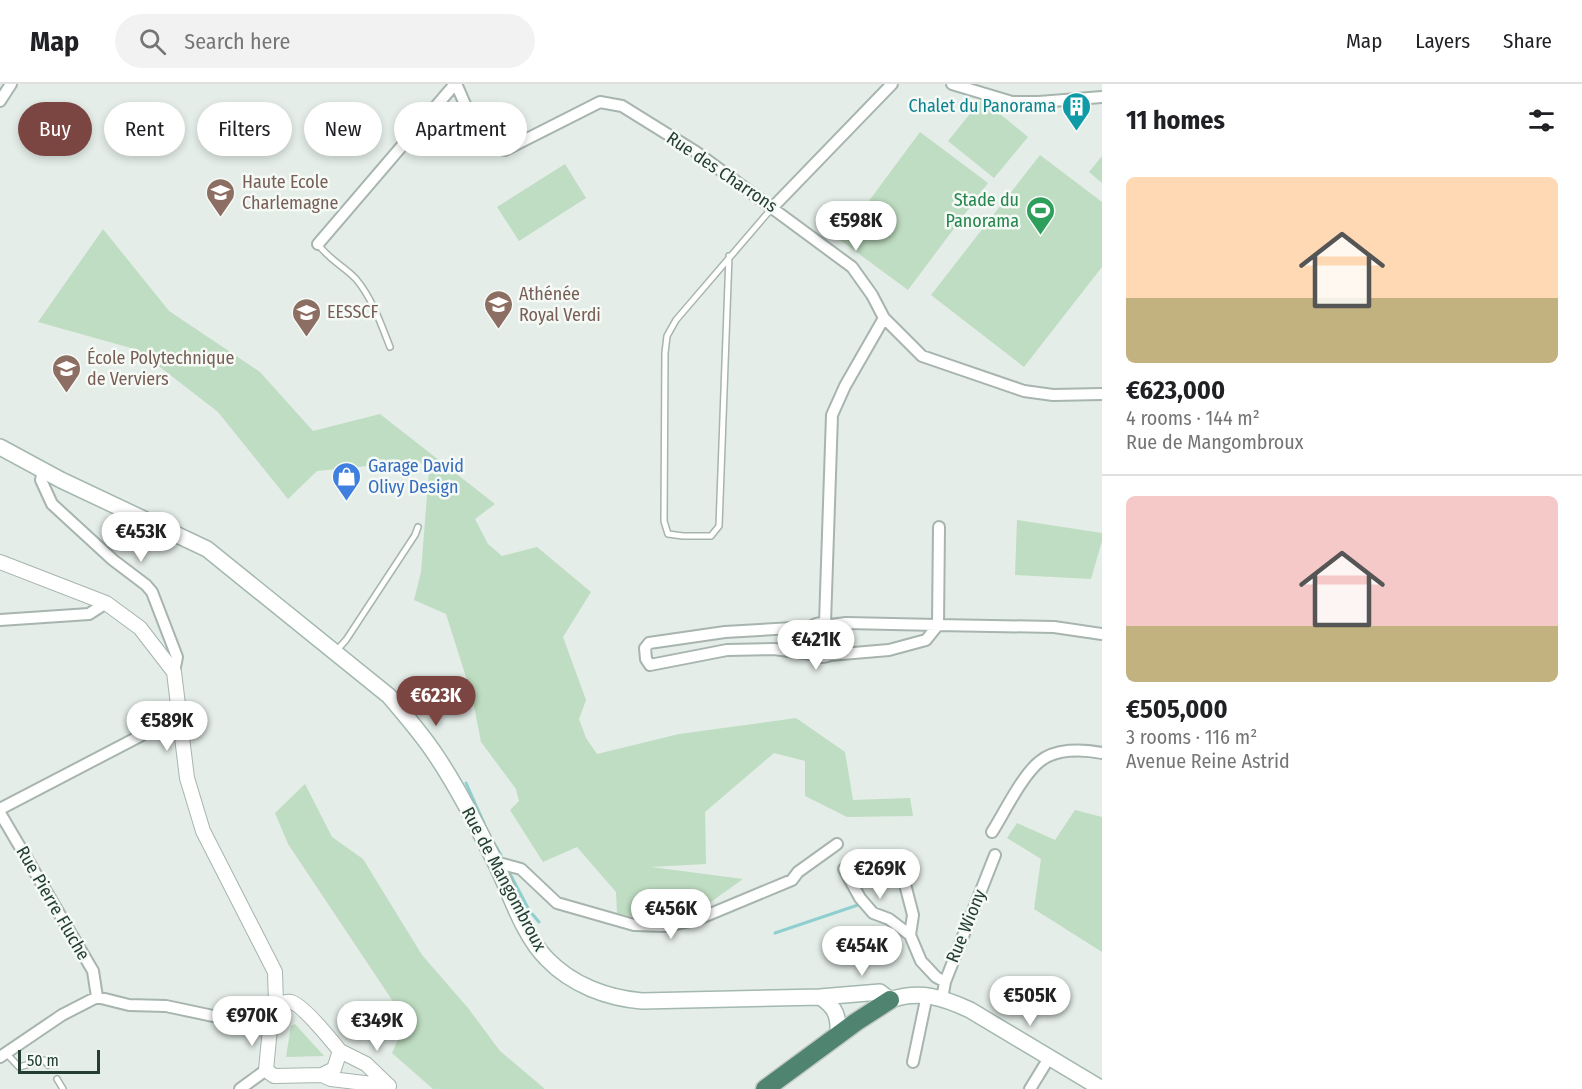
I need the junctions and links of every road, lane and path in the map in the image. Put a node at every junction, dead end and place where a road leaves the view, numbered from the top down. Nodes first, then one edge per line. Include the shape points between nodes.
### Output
1 (11, 84) edge
2 (455, 84) edge
3 (892, 84) edge
4 (952, 84) edge
5 (1102, 98) edge
6 (0, 101) edge
7 (773, 207) junction
8 (318, 244) joint
9 (729, 256) junction
10 (884, 318) junction
11 (390, 347) dead end
12 (1102, 394) edge
13 (0, 447) edge
14 (43, 470) junction
15 (418, 526) dead end
16 (939, 527) dead end
17 (0, 562) edge
18 (106, 603) junction
19 (0, 620) edge
20 (828, 624) junction
21 (938, 625) junction
22 (811, 627) junction
23 (725, 632) junction
24 (1102, 634) edge
25 (727, 650) junction
26 (334, 652) junction
27 (812, 654) junction
28 (830, 655) junction
29 (174, 672) junction
30 (142, 735) dead end
31 (1102, 753) edge
32 (0, 811) edge
33 (992, 832) dead end
34 (837, 844) dead end
35 (995, 855) dead end
36 (495, 862) junction
37 (844, 869) dead end
38 (906, 888) dead end
39 (910, 935) junction
40 (945, 982) junction
41 (927, 995) junction
42 (97, 997) junction
43 (820, 997) junction
44 (942, 999) junction
45 (890, 1000) junction
46 (276, 1004) junction
47 (270, 1028) junction
48 (838, 1035) junction
49 (340, 1051) junction
50 (3, 1055) edge
51 (1049, 1058) junction
52 (914, 1062) dead end
53 (48, 1065) dead end
54 (266, 1070) junction
55 (322, 1075) junction
56 (57, 1079) dead end
57 (391, 1088) edge
58 (63, 1089) edge
59 (240, 1089) edge
60 (765, 1089) edge
61 (1030, 1089) edge
62 (1102, 1089) edge

1 - 6 street
2 - 7 street, Rue des Charrons via 482,136 496,148 515,146 600,102 622,106
2 - 8 street
3 - 7 street
4 - 5 street via 1012,102
7 - 9 lane
7 - 10 street, Rue des Charrons via 852,267
8 - 11 lane via 356,279 377,313
9 - 9 lane via 667,336 663,521 668,534 683,537 711,536 719,526
10 - 12 street, Rue des Charrons via 922,356 1024,391
10 - 20 street via 832,415
13 - 14 main road, Rue de Mangombroux
14 - 26 main road, Rue de Mangombroux via 207,549
14 - 29 street via 41,480 52,504 152,592 177,657
15 - 26 lane via 346,640
16 - 21 street
17 - 18 street
18 - 19 street via 89,614
18 - 29 street via 140,628
20 - 21 street
20 - 22 street
20 - 28 street via 839,638
21 - 24 street via 1054,627
21 - 28 street via 926,640 889,650
22 - 23 street
22 - 27 street via 805,638
23 - 25 street
23 - 25 street via 649,644 645,653 650,664
25 - 27 street via 774,649
26 - 36 main road, Rue de Mangombroux via 389,696 414,725 436,755
27 - 28 street
29 - 46 street via 186,778 203,831 275,972
30 - 32 street
31 - 33 street via 1062,751 1039,761
32 - 42 street, Rue Pierre Fluche via 93,971
34 - 36 street via 792,880 696,920 665,926 634,925 557,903 521,869
35 - 40 street, Rue Wiony
36 - 43 main road, Rue de Mangombroux via 531,938 546,958 561,972 598,992 642,1001
37 - 39 street via 873,913
38 - 39 street via 913,915
39 - 40 street via 921,961
40 - 44 street, Rue Wiony
41 - 44 main road, Rue de Mangombroux
41 - 45 main road, Rue de Mangombroux
41 - 52 street
42 - 47 street via 129,1005 166,1006
42 - 50 street via 62,1015
43 - 45 main road, Rue de Mangombroux via 880,992
43 - 48 main road via 835,1009
44 - 51 main road, Rue de Mangombroux via 985,1019
45 - 48 highway
46 - 47 street
46 - 49 street via 291,1002 304,1009
47 - 54 street
48 - 60 highway
49 - 55 street via 334,1069
49 - 57 street via 366,1064
50 - 53 lane via 19,1066 44,1060
51 - 61 street
51 - 62 main road, Rue de Mangombroux
54 - 55 street via 274,1076
54 - 59 street
55 - 57 street
56 - 58 lane

